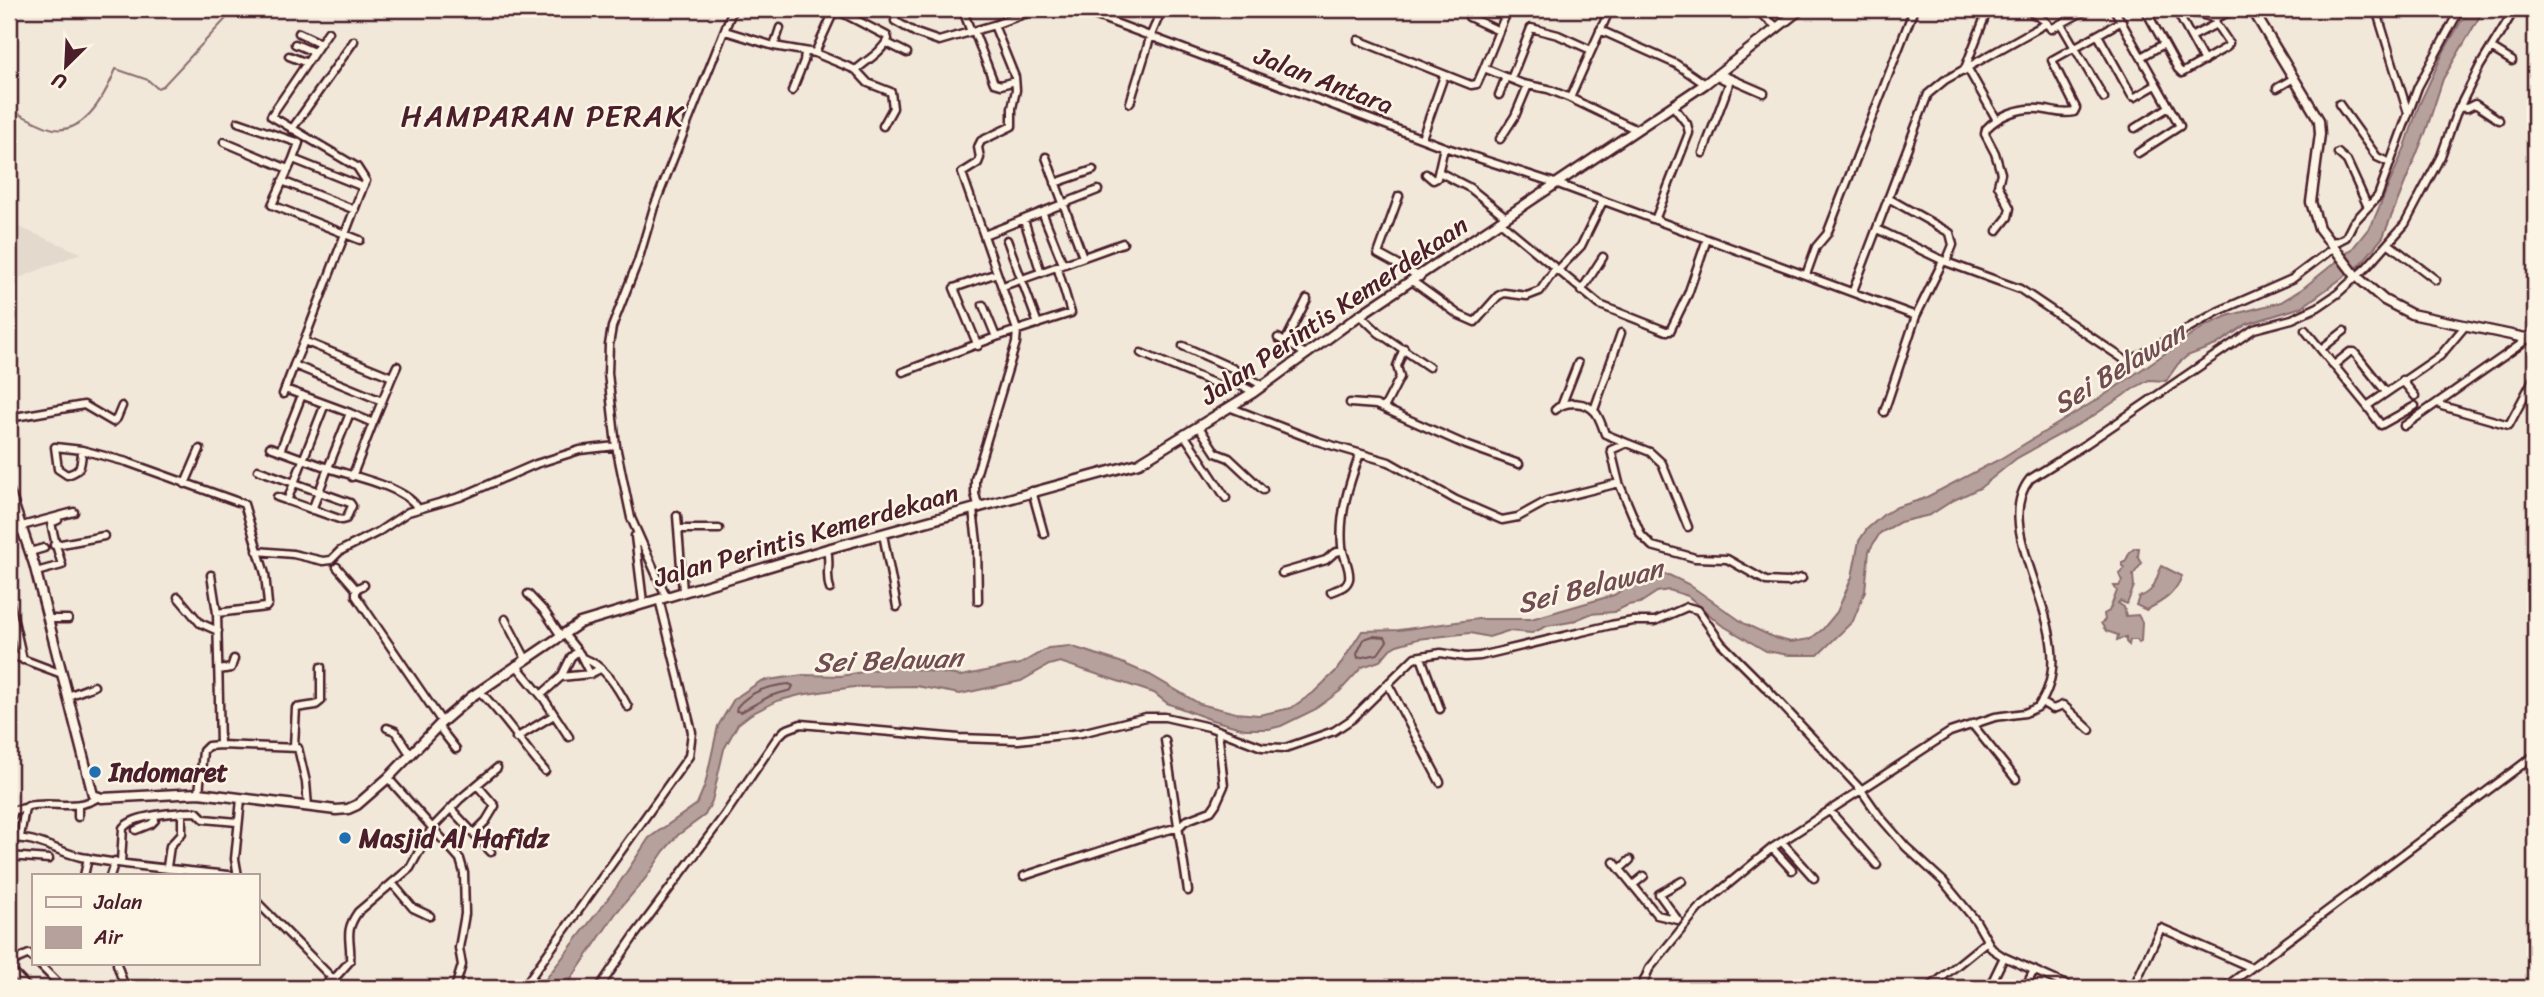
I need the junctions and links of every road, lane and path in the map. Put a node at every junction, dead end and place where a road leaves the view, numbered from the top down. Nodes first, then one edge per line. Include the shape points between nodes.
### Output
1 (733, 9) edge
2 (835, 9) edge
3 (898, 9) edge
4 (969, 9) edge
5 (1037, 9) edge
6 (1078, 9) edge
7 (1162, 9) edge
8 (1508, 9) edge
9 (1610, 9) edge
10 (1755, 9) edge
11 (1801, 9) edge
12 (1914, 9) edge
13 (1988, 9) edge
14 (2026, 9) edge
15 (2088, 9) edge
16 (2114, 9) edge
17 (2145, 9) edge
18 (2180, 9) edge
19 (2238, 9) edge
20 (2252, 9) edge
21 (2376, 9) edge
22 (2460, 9) edge
23 (2515, 9) edge
24 (1469, 17) dead end
25 (895, 21) junction
26 (2122, 21) junction
27 (2216, 21) junction
28 (2047, 23) junction
29 (2061, 24) junction
30 (995, 25) junction
31 (1777, 27) junction
32 (780, 28) dead end
33 (1600, 30) junction
34 (725, 31) junction
35 (1499, 31) junction
36 (328, 32) dead end
37 (972, 32) junction
38 (299, 33) dead end
39 (1151, 35) junction
40 (2098, 35) junction
41 (2191, 37) junction
42 (887, 39) junction
43 (1358, 40) dead end
44 (354, 41) dead end
45 (320, 43) junction
46 (295, 44) dead end
47 (2164, 44) junction
48 (774, 46) junction
49 (2074, 47) junction
50 (2491, 48) junction
51 (1591, 50) junction
52 (314, 52) junction
53 (804, 52) junction
54 (815, 53) junction
55 (907, 53) dead end
56 (289, 56) dead end
57 (2141, 57) junction
58 (2204, 61) junction
59 (2512, 61) dead end
60 (307, 63) junction
61 (1484, 68) junction
62 (856, 70) junction
63 (1966, 70) junction
64 (1718, 75) junction
65 (1444, 76) junction
66 (1509, 78) junction
67 (2294, 78) junction
68 (1015, 80) junction
69 (1705, 84) junction
70 (1528, 85) junction
71 (2156, 85) junction
72 (2277, 88) dead end
73 (792, 91) dead end
74 (1764, 93) dead end
75 (1499, 95) dead end
76 (1570, 98) junction
77 (2104, 99) dead end
78 (1130, 103) dead end
79 (2339, 104) dead end
80 (1673, 106) junction
81 (2169, 107) junction
82 (2459, 107) junction
83 (2409, 115) junction
84 (1997, 120) junction
85 (2499, 120) dead end
86 (238, 122) dead end
87 (883, 126) dead end
88 (2135, 128) dead end
89 (292, 129) junction
90 (1637, 130) junction
91 (304, 136) junction
92 (1422, 138) junction
93 (1500, 139) dead end
94 (223, 142) dead end
95 (299, 143) junction
96 (1444, 146) junction
97 (1703, 153) dead end
98 (2138, 153) dead end
99 (2338, 153) dead end
100 (1046, 157) dead end
101 (293, 159) junction
102 (2390, 163) junction
103 (288, 169) junction
104 (1093, 170) dead end
105 (1439, 172) junction
106 (1426, 174) dead end
107 (282, 181) junction
108 (1055, 183) junction
109 (1558, 184) junction
110 (363, 187) junction
111 (1098, 190) dead end
112 (1399, 196) dead end
113 (1888, 198) junction
114 (1603, 201) junction
115 (1064, 205) junction
116 (2368, 207) junction
117 (355, 210) junction
118 (1043, 214) junction
119 (1503, 219) junction
120 (1024, 220) junction
121 (1655, 220) junction
122 (1877, 229) junction
123 (1997, 231) dead end
124 (346, 234) junction
125 (984, 235) junction
126 (1707, 239) junction
127 (360, 240) dead end
128 (1007, 240) dead end
129 (1123, 243) dead end
130 (2389, 244) junction
131 (2333, 247) junction
132 (1083, 257) junction
133 (1603, 257) dead end
134 (1944, 261) junction
135 (1060, 265) junction
136 (1556, 270) junction
137 (997, 273) junction
138 (1041, 273) junction
139 (1806, 275) junction
140 (1420, 276) junction
141 (2356, 276) junction
142 (1023, 280) junction
143 (2436, 280) dead end
144 (1412, 281) junction
145 (1003, 286) junction
146 (1581, 290) junction
147 (1853, 291) junction
148 (1307, 299) dead end
149 (983, 305) dead end
150 (1360, 315) junction
151 (1916, 316) junction
152 (1038, 324) junction
153 (2466, 325) junction
154 (2535, 327) edge
155 (1017, 330) junction
156 (2305, 330) dead end
157 (2344, 331) dead end
158 (1621, 333) dead end
159 (996, 337) junction
160 (1278, 338) dead end
161 (2532, 339) edge
162 (303, 341) junction
163 (1285, 342) junction
164 (978, 346) junction
165 (1183, 346) dead end
166 (1404, 348) junction
167 (2321, 349) junction
168 (1141, 353) dead end
169 (1304, 354) junction
170 (1578, 363) dead end
171 (293, 365) junction
172 (2334, 365) junction
173 (397, 366) dead end
174 (1429, 367) dead end
175 (903, 372) dead end
176 (2535, 376) edge
177 (392, 377) junction
178 (2402, 380) junction
179 (1263, 386) junction
180 (1254, 392) junction
181 (2386, 392) junction
182 (302, 395) junction
183 (2415, 396) dead end
184 (382, 401) junction
185 (1350, 403) dead end
186 (2440, 403) junction
187 (325, 404) junction
188 (1562, 404) junction
189 (122, 406) dead end
190 (2367, 406) junction
191 (2415, 406) dead end
192 (1229, 407) junction
193 (1384, 408) junction
194 (1555, 410) dead end
195 (1594, 410) junction
196 (1884, 412) dead end
197 (350, 414) junction
198 (9, 418) edge
199 (373, 423) junction
200 (2404, 426) dead end
201 (1199, 427) junction
202 (1185, 436) junction
203 (1627, 443) junction
204 (616, 446) junction
205 (270, 447) dead end
206 (200, 449) dead end
207 (82, 450) junction
208 (280, 451) junction
209 (1360, 454) junction
210 (303, 459) junction
211 (1520, 464) dead end
212 (328, 468) junction
213 (258, 470) dead end
214 (352, 477) junction
215 (293, 482) junction
216 (1619, 483) junction
217 (185, 484) junction
218 (1263, 489) dead end
219 (1032, 491) junction
220 (319, 492) junction
221 (10, 496) edge
222 (276, 497) dead end
223 (1226, 498) dead end
224 (286, 501) junction
225 (418, 509) junction
226 (976, 509) junction
227 (312, 510) junction
228 (677, 516) dead end
229 (1688, 527) dead end
230 (23, 528) junction
231 (719, 529) dead end
232 (635, 530) junction
233 (678, 530) junction
234 (9, 533) edge
235 (883, 534) junction
236 (1044, 534) dead end
237 (103, 536) dead end
238 (55, 545) junction
239 (44, 548) dead end
240 (828, 549) junction
241 (1343, 550) junction
242 (257, 551) junction
243 (30, 552) junction
244 (337, 567) dead end
245 (36, 572) junction
246 (1282, 573) dead end
247 (211, 575) dead end
248 (1802, 578) dead end
249 (364, 585) dead end
250 (356, 589) junction
251 (830, 589) dead end
252 (682, 591) junction
253 (1331, 592) dead end
254 (528, 594) dead end
255 (178, 597) dead end
256 (662, 597) junction
257 (9, 599) edge
258 (978, 601) dead end
259 (643, 603) junction
260 (897, 607) dead end
261 (217, 614) junction
262 (49, 619) junction
263 (68, 619) dead end
264 (505, 619) dead end
265 (11, 621) edge
266 (218, 630) junction
267 (563, 635) junction
268 (578, 651) junction
269 (9, 654) edge
270 (1418, 657) junction
271 (582, 658) junction
272 (234, 659) dead end
273 (526, 659) junction
274 (23, 660) junction
275 (516, 665) junction
276 (321, 667) dead end
277 (600, 669) junction
278 (219, 670) junction
279 (62, 674) junction
280 (590, 674) junction
281 (561, 677) junction
282 (1388, 684) junction
283 (94, 686) dead end
284 (479, 691) junction
285 (541, 695) junction
286 (68, 696) junction
287 (2041, 702) junction
288 (628, 706) dead end
289 (1440, 709) dead end
290 (554, 715) junction
291 (440, 724) junction
292 (1972, 724) junction
293 (387, 728) dead end
294 (1218, 730) junction
295 (2090, 730) dead end
296 (569, 737) dead end
297 (516, 738) junction
298 (1165, 740) dead end
299 (220, 745) junction
300 (294, 746) junction
301 (456, 749) dead end
302 (411, 754) junction
303 (2535, 755) edge
304 (497, 768) dead end
305 (545, 771) dead end
306 (388, 778) junction
307 (2016, 779) dead end
308 (1440, 782) dead end
309 (477, 785) junction
310 (1861, 790) junction
311 (199, 793) junction
312 (97, 798) junction
313 (242, 799) junction
314 (78, 805) junction
315 (308, 807) junction
316 (25, 808) junction
317 (451, 809) junction
318 (1829, 810) junction
319 (182, 812) junction
320 (154, 816) junction
321 (78, 817) dead end
322 (9, 820) edge
323 (237, 822) junction
324 (1179, 827) junction
325 (9, 828) edge
326 (432, 828) junction
327 (136, 831) dead end
328 (474, 833) junction
329 (20, 837) junction
330 (9, 839) edge
331 (1782, 842) junction
332 (1772, 848) junction
333 (491, 852) dead end
334 (9, 856) edge
335 (88, 858) junction
336 (50, 859) dead end
337 (1630, 860) dead end
338 (118, 862) junction
339 (1614, 862) dead end
340 (1877, 865) dead end
341 (167, 867) junction
342 (1620, 869) junction
343 (1792, 870) dead end
344 (176, 872) edge
345 (84, 874) edge
346 (111, 874) edge
347 (206, 874) edge
348 (237, 874) edge
349 (1024, 876) dead end
350 (1644, 876) dead end
351 (1814, 878) dead end
352 (1682, 881) dead end
353 (392, 883) junction
354 (1633, 885) junction
355 (1188, 891) dead end
356 (259, 904) edge
357 (430, 916) dead end
358 (1680, 923) junction
359 (1987, 941) junction
360 (32, 957) edge
361 (2004, 957) junction
362 (40, 965) edge
363 (117, 965) edge
364 (9, 966) edge
365 (2250, 967) junction
366 (2034, 970) junction
367 (333, 978) junction
368 (2068, 987) edge
369 (28, 988) edge
370 (63, 988) edge
371 (125, 988) edge
372 (322, 988) edge
373 (342, 988) edge
374 (455, 988) edge
375 (523, 988) edge
376 (599, 988) edge
377 (1641, 988) edge
378 (1929, 988) edge
379 (1989, 988) edge
380 (2025, 988) edge
381 (2133, 988) edge
382 (2224, 988) edge

1 - 34 street
2 - 42 street
2 - 54 street
3 - 25 street
4 - 37 street via 964,13
5 - 30 street
6 - 39 street, Jalan Antara
7 - 39 street
8 - 35 street
9 - 33 street
10 - 31 street
11 - 31 main road, Jalan Perintis Kemerdekaan
12 - 139 street via 1827,233 1816,247
13 - 63 street
14 - 28 street
15 - 29 street
16 - 26 street
17 - 47 street
18 - 27 street
18 - 41 street
19 - 27 street
20 - 67 main road
21 - 83 street
22 - 83 street via 2427,68
23 - 50 street
24 - 35 street
25 - 37 street via 939,41
25 - 42 street
26 - 40 street
26 - 57 street
27 - 41 street
27 - 58 street via 2228,45
28 - 29 street via 2051,29
28 - 63 street
29 - 49 street
30 - 37 street
30 - 68 street
31 - 64 main road, Jalan Perintis Kemerdekaan
32 - 48 street
33 - 51 street
33 - 69 street via 1676,64
34 - 48 street
34 - 204 street via 612,327 608,373
35 - 61 street
36 - 45 street
37 - 68 street via 994,83
38 - 45 street
39 - 78 street
39 - 92 street, Jalan Antara
40 - 49 street
40 - 71 street via 2132,96
41 - 58 street
42 - 55 street
42 - 62 street via 882,50
43 - 65 street
44 - 89 street
45 - 52 street
46 - 52 street
47 - 57 street
47 - 58 street via 2182,73
48 - 53 street
49 - 77 street
49 - 84 street via 2052,60 2075,110 2024,109
50 - 59 street
50 - 82 street
51 - 66 street via 1531,29
51 - 76 street
52 - 60 street
53 - 54 street
53 - 73 street
54 - 62 street
56 - 60 street
57 - 71 street
60 - 89 street via 271,116
61 - 65 street via 1475,86
61 - 66 street
62 - 87 street via 868,83 891,92 893,108
63 - 84 street
63 - 113 street via 1928,94
64 - 69 main road, Jalan Perintis Kemerdekaan
64 - 74 street
64 - 97 street via 1729,82
65 - 92 street
66 - 70 street
66 - 75 street
67 - 72 street
67 - 131 main road via 2320,124 2310,198 2316,222
68 - 125 street via 1012,126 981,141 978,163 962,173
69 - 80 main road, Jalan Perintis Kemerdekaan
70 - 76 street
70 - 93 street via 1516,116
71 - 81 street
76 - 90 street
79 - 102 street via 2377,157
80 - 90 main road, Jalan Perintis Kemerdekaan
80 - 121 street via 1689,133
81 - 88 street
81 - 98 street via 2180,128
82 - 85 street via 2475,104
82 - 130 street via 2437,166 2402,230
83 - 102 street
84 - 123 street via 1985,131 2001,173 1998,185 2010,208
86 - 95 street
89 - 91 street
90 - 109 main road, Jalan Perintis Kemerdekaan
91 - 95 street
91 - 110 street via 357,167 366,181
92 - 96 street, Jalan Antara
94 - 103 street
95 - 101 street
96 - 105 street
96 - 109 street, Jalan Antara
99 - 116 street via 2347,161
100 - 108 street
101 - 103 street
101 - 110 street
102 - 116 street via 2381,189
103 - 107 street
104 - 108 street
105 - 106 street via 1435,180
105 - 119 street via 1470,188
107 - 117 street
107 - 124 street via 272,205
108 - 115 street
109 - 114 street, Jalan Antara
109 - 119 main road, Jalan Perintis Kemerdekaan
110 - 117 street
111 - 115 street
112 - 140 street via 1378,256
113 - 122 street
113 - 134 street via 1950,233 1953,245
114 - 121 street, Jalan Antara
114 - 136 street via 1581,246
115 - 118 street
115 - 132 street
116 - 131 street
117 - 124 street
118 - 120 street
118 - 135 street
119 - 136 street
119 - 140 main road, Jalan Perintis Kemerdekaan
120 - 125 street
120 - 138 street
121 - 126 street, Jalan Antara
122 - 134 street
122 - 147 street
124 - 127 street
124 - 162 street
125 - 137 street
126 - 139 street, Jalan Antara
126 - 146 street via 1670,331 1605,308
128 - 142 street
129 - 132 street
130 - 141 street
130 - 143 street
131 - 134 street via 2292,279 2218,311 2127,362 2020,289
131 - 141 main road
132 - 135 street
133 - 146 street
134 - 151 street
135 - 138 street
135 - 152 street via 1072,310
136 - 144 street via 1540,291 1527,296 1504,293 1495,298 1475,322
136 - 146 street
137 - 145 street
137 - 164 street via 954,288
138 - 142 street
139 - 147 street, Jalan Antara
140 - 144 main road, Jalan Perintis Kemerdekaan
141 - 153 main road via 2404,311
141 - 287 street via 2318,307 2254,329 2027,482 2019,502 2022,540 2046,614 2052,650 2048,686
142 - 145 street
142 - 152 street
144 - 150 main road, Jalan Perintis Kemerdekaan
145 - 155 street
147 - 151 street, Jalan Antara
148 - 163 street
149 - 159 street
150 - 166 street
150 - 169 main road, Jalan Perintis Kemerdekaan
151 - 196 street
152 - 155 street
153 - 161 main road
153 - 178 street via 2440,356
154 - 161 street
155 - 159 street
155 - 226 street via 975,480
156 - 167 street
157 - 167 street
158 - 195 street
159 - 164 street
160 - 163 street
161 - 186 street
162 - 171 street
162 - 177 street
163 - 169 street
164 - 175 street
165 - 179 street
166 - 174 street
166 - 193 street via 1397,366 1399,377
167 - 172 street
168 - 180 street via 1223,387 1231,381
169 - 179 main road, Jalan Perintis Kemerdekaan
170 - 188 street
171 - 182 street via 284,391
171 - 184 street
172 - 181 street via 2354,352
172 - 190 street
173 - 177 street
176 - 186 street via 2509,425
177 - 184 street
178 - 181 street
178 - 183 street
179 - 180 main road, Jalan Perintis Kemerdekaan
180 - 192 main road, Jalan Perintis Kemerdekaan
181 - 190 street
182 - 187 street
182 - 208 street
184 - 199 street
185 - 193 street
186 - 200 street
187 - 197 street
187 - 210 street
188 - 194 street
188 - 195 street
189 - 198 street via 113,422 84,405
190 - 191 street via 2381,425
192 - 201 main road, Jalan Perintis Kemerdekaan
192 - 209 street
193 - 211 street
195 - 203 street via 1605,434
197 - 199 street
197 - 212 street
199 - 214 street
201 - 202 main road, Jalan Perintis Kemerdekaan
201 - 218 street via 1216,453
202 - 219 main road, Jalan Perintis Kemerdekaan via 1133,466
202 - 223 street
203 - 216 street via 1610,451
203 - 229 street via 1659,459
204 - 225 street via 569,453
204 - 232 street
205 - 208 street
206 - 217 street
207 - 207 street via 55,447 58,469 67,475 77,472
207 - 217 street
208 - 210 street
209 - 216 street via 1389,463 1502,520 1548,501
209 - 241 street via 1344,506
210 - 212 street
210 - 215 street
212 - 214 street
212 - 220 street
213 - 215 street
214 - 225 street via 405,495
215 - 220 street
215 - 224 street
216 - 248 street via 1641,535 1652,546 1695,558 1727,559 1766,580
217 - 242 street via 244,503
219 - 226 main road, Jalan Perintis Kemerdekaan
219 - 236 street
220 - 227 street
220 - 227 street via 352,506 345,520
221 - 230 main road
222 - 224 street
224 - 227 street
225 - 242 street via 331,560
226 - 235 main road, Jalan Perintis Kemerdekaan
226 - 258 street
228 - 233 street
230 - 234 street
230 - 238 street via 73,514 51,522
230 - 243 main road
231 - 233 street
232 - 256 street
232 - 259 street
233 - 252 street
235 - 240 main road, Jalan Perintis Kemerdekaan
235 - 260 street
237 - 238 street
238 - 245 street via 62,565
239 - 243 street
240 - 251 street
240 - 252 main road, Jalan Perintis Kemerdekaan
241 - 246 street
241 - 253 street via 1349,579
242 - 261 street via 266,579 267,606
243 - 245 main road
244 - 250 street
245 - 262 main road
247 - 261 street
249 - 250 street
250 - 291 street via 356,596
252 - 256 main road, Jalan Perintis Kemerdekaan
254 - 267 street
255 - 266 street via 200,623
256 - 259 main road, Jalan Perintis Kemerdekaan
256 - 375 street via 692,732 689,756
257 - 265 street
259 - 267 main road, Jalan Perintis Kemerdekaan via 580,623
261 - 266 street
262 - 263 street
262 - 279 main road
264 - 273 street
265 - 274 street
266 - 278 street
267 - 268 street
267 - 273 main road, Jalan Perintis Kemerdekaan
268 - 271 street
268 - 281 street
269 - 274 street
270 - 282 street
270 - 289 street
270 - 310 street via 1441,653 1480,656 1611,625 1655,621 1693,608
271 - 277 street
271 - 280 street
272 - 278 street via 231,668
273 - 275 main road, Jalan Perintis Kemerdekaan
274 - 279 street
275 - 284 main road, Jalan Perintis Kemerdekaan
275 - 285 street
276 - 300 street via 321,701 296,708
277 - 280 street
277 - 288 street
278 - 299 street
279 - 286 main road
280 - 281 street
281 - 285 street
282 - 294 street via 1334,731 1285,748 1262,747
282 - 308 street
283 - 286 street
284 - 291 main road, Jalan Perintis Kemerdekaan
284 - 297 street
285 - 290 street
286 - 312 main road via 90,789
287 - 292 street via 2032,711
287 - 295 street via 2053,709 2063,705
290 - 296 street
290 - 297 street
291 - 301 street
291 - 302 main road, Jalan Perintis Kemerdekaan
292 - 307 street
292 - 310 street via 1936,740
293 - 302 street via 395,731
294 - 324 street via 1224,786 1214,808
294 - 376 street via 1155,717 1081,733 1018,740 791,726 777,738
297 - 305 street
298 - 324 street
299 - 300 street
299 - 311 street via 202,751
300 - 315 street via 302,755
302 - 306 main road, Jalan Perintis Kemerdekaan
303 - 365 street
304 - 309 street
306 - 315 main road, Jalan Perintis Kemerdekaan via 348,809
306 - 326 street
309 - 317 street
309 - 328 street via 495,806
310 - 318 street
310 - 359 street via 1894,833 1976,921
311 - 312 main road, Jalan Perintis Kemerdekaan
311 - 313 main road, Jalan Perintis Kemerdekaan
312 - 314 street
313 - 315 main road, Jalan Perintis Kemerdekaan
313 - 323 street
314 - 316 street
314 - 321 street
316 - 322 street via 15,810
316 - 329 street
317 - 326 street
317 - 328 street
318 - 331 street
318 - 340 street
319 - 320 street
319 - 323 street
319 - 341 street via 183,829 170,846
320 - 327 street via 151,824
320 - 338 street via 125,824
323 - 348 street
324 - 349 street
324 - 355 street
325 - 330 street
326 - 353 street via 415,861
326 - 374 street via 457,853 464,873 462,965
328 - 333 street
329 - 330 street
329 - 335 street
331 - 332 street
331 - 351 street
332 - 343 street
332 - 358 street
334 - 336 street
335 - 338 street
335 - 345 street
337 - 342 street
338 - 341 street
338 - 346 street
339 - 342 street
341 - 344 street
342 - 354 street
344 - 347 street
350 - 354 street
352 - 358 street via 1659,894
353 - 357 street via 413,908
353 - 367 street via 352,920 347,938 350,961
354 - 358 street via 1657,915
356 - 367 street
358 - 377 street
359 - 361 street
359 - 378 street
360 - 364 street via 29,954
361 - 366 street
361 - 379 street
362 - 370 street
363 - 371 street
364 - 369 street
365 - 381 street via 2161,928
365 - 382 street
366 - 368 street
366 - 380 street
367 - 372 street
367 - 373 street

